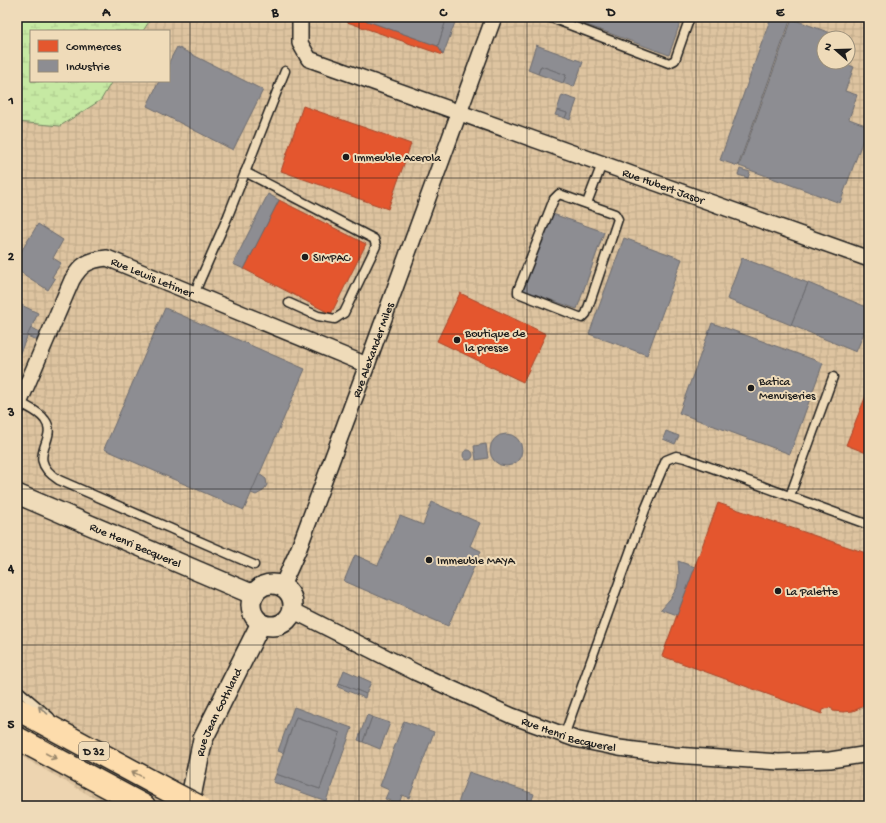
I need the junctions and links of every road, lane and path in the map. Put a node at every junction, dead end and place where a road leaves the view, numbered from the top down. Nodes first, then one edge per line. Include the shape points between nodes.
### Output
1 (300, 17) edge
2 (494, 17) edge
3 (550, 17) edge
4 (690, 17) edge
5 (285, 71) dead end
6 (459, 112) junction
7 (602, 164) junction
8 (245, 172) junction
9 (587, 203) junction
10 (869, 259) edge
11 (194, 294) junction
12 (289, 303) dead end
13 (367, 365) junction
14 (833, 377) dead end
15 (18, 405) edge
16 (17, 494) edge
17 (790, 496) junction
18 (869, 525) edge
19 (254, 565) dead end
20 (282, 586) junction
21 (254, 595) junction
22 (292, 610) junction
23 (261, 623) junction
24 (17, 689) edge
25 (17, 709) edge
26 (564, 736) junction
27 (17, 738) edge
28 (83, 745) junction
29 (869, 754) edge
30 (144, 806) edge
31 (189, 806) edge
32 (198, 806) edge

1 - 6 street via 300,42 309,59
2 - 6 street, Rue Alexander Miles
3 - 4 lane via 669,63 675,60
5 - 8 lane
6 - 7 street, Rue Hubert Jasor
6 - 13 street, Rue Alexander Miles
7 - 9 lane
7 - 10 street, Rue Hubert Jasor
8 - 11 lane
8 - 12 lane via 374,239 376,246 344,313 335,319
9 - 9 lane via 562,194 556,196 518,290 521,295 582,318 586,314 618,219 615,214
11 - 13 street, Rue Lewis Letimer
11 - 15 street, Rue Lewis Letimer via 107,258 85,262 72,280
13 - 20 street, Rue Alexander Miles via 299,548
14 - 17 lane
15 - 19 lane via 46,420 48,434 42,458 43,466 59,480
16 - 21 street, Rue Henri Becquerel
17 - 18 lane
17 - 26 lane via 681,457 672,456 666,460 645,510
20 - 21 street via 270,584
20 - 22 street via 291,596
21 - 23 street via 253,613
22 - 23 street via 290,616 280,624
22 - 26 street, Rue Henri Becquerel via 417,673 512,716
23 - 31 street, Rue Jean Gothland via 203,739
28 -> 24 lane
25 - 28 main road, D 32
26 - 29 street, Rue Henri Becquerel via 618,748 674,756 779,762 830,760
27 -> 30 main road, D 32
32 -> 28 main road, D 32, bridge

